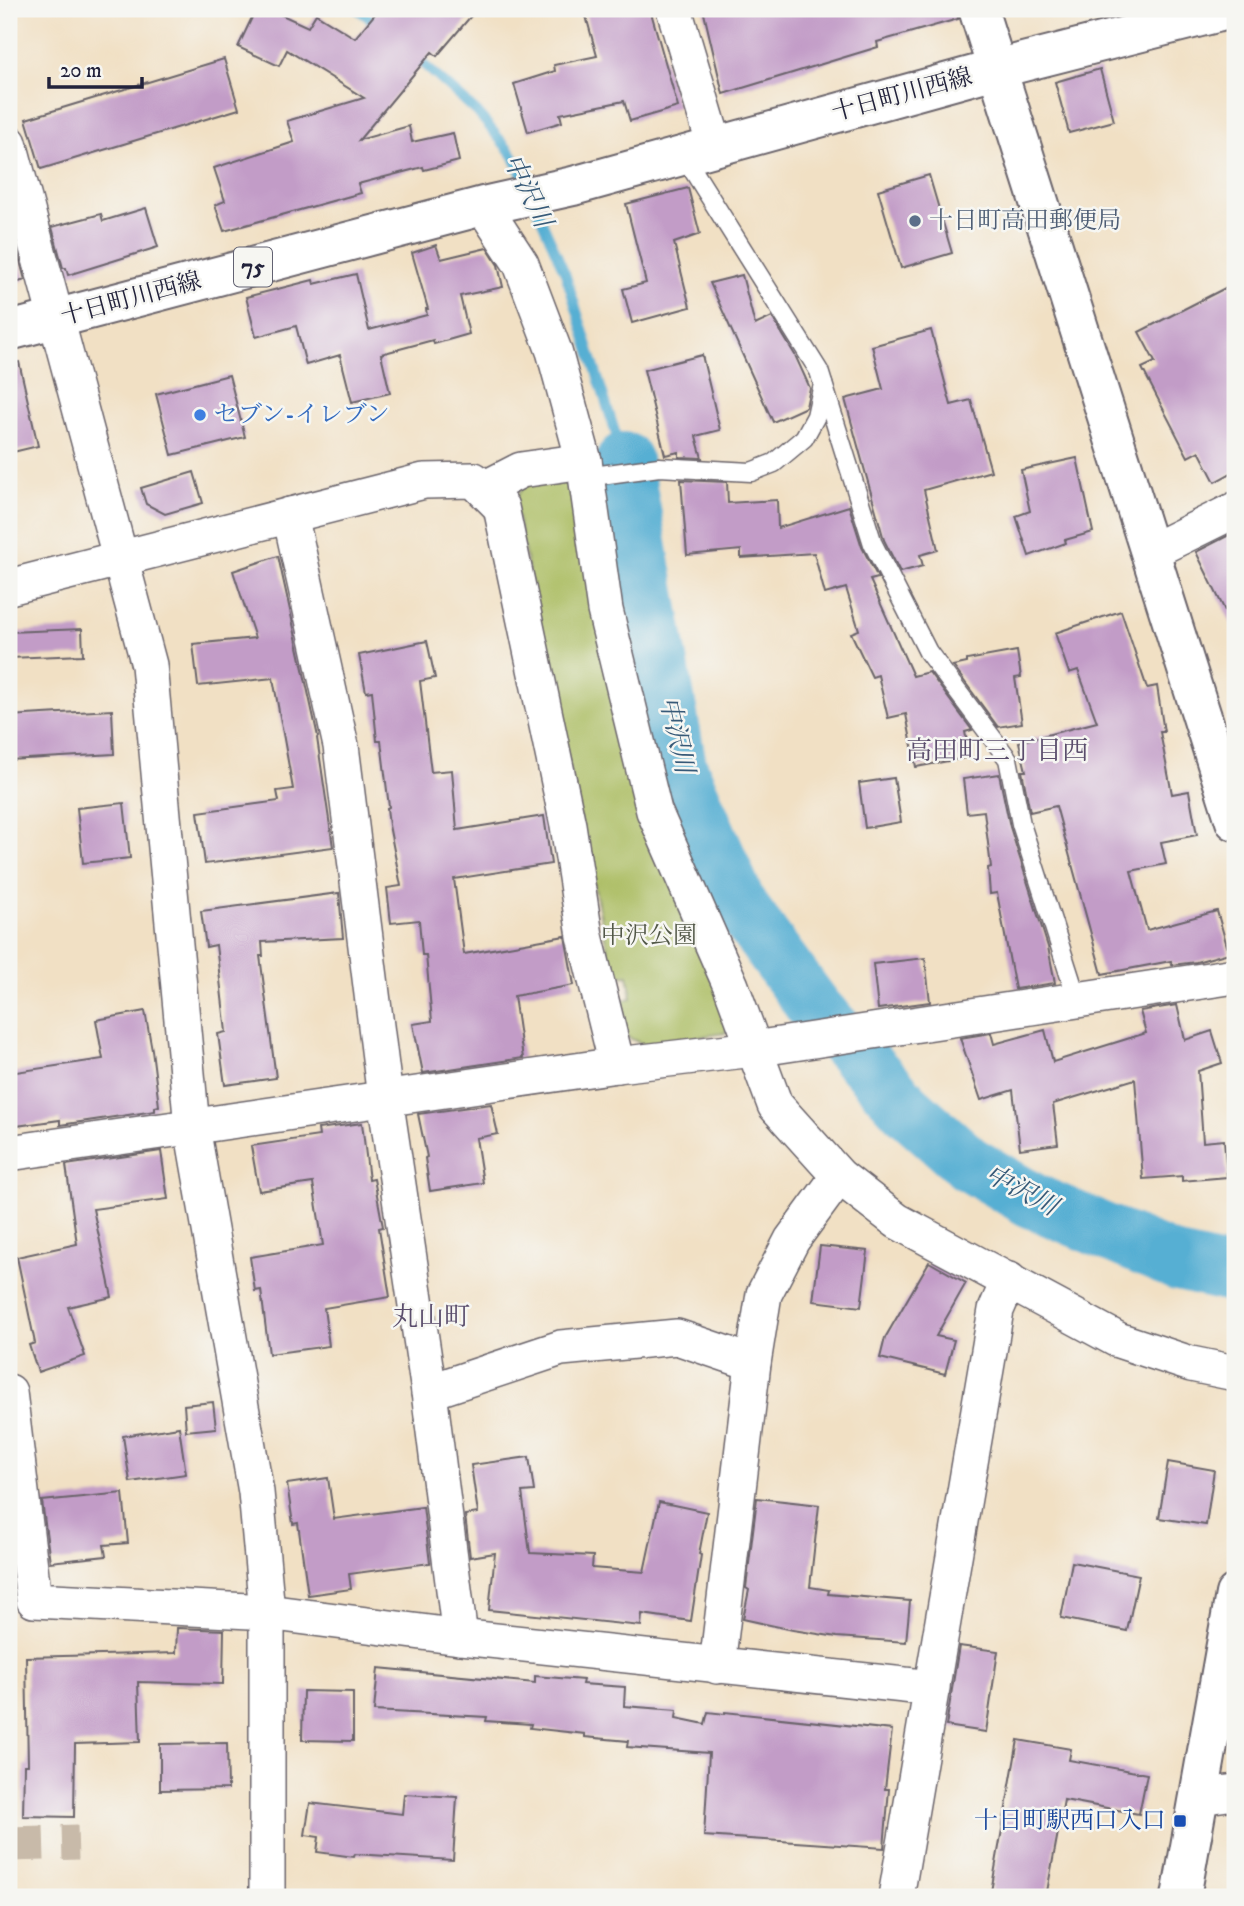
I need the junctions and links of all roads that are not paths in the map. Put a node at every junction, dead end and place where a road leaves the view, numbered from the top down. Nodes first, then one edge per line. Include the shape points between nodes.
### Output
1 (674, 9) edge
2 (978, 9) edge
3 (1232, 9) edge
4 (996, 69) junction
5 (9, 143) edge
6 (700, 151) junction
7 (490, 205) junction
8 (57, 318) junction
9 (9, 331) edge
10 (823, 384) junction
11 (585, 469) junction
12 (484, 489) junction
13 (1235, 510) edge
14 (290, 515) junction
15 (1150, 552) junction
16 (120, 558) junction
17 (9, 587) edge
18 (1234, 808) edge
19 (1235, 976) edge
20 (1077, 999) junction
21 (770, 1047) junction
22 (617, 1065) junction
23 (385, 1098) junction
24 (192, 1127) junction
25 (9, 1153) edge
26 (839, 1176) junction
27 (1009, 1280) junction
28 (753, 1363) junction
29 (1235, 1373) edge
30 (9, 1392) edge
31 (429, 1392) junction
32 (1235, 1594) edge
33 (267, 1612) junction
34 (460, 1637) junction
35 (717, 1666) junction
36 (932, 1688) junction
37 (1217, 1795) edge
38 (267, 1897) edge
39 (896, 1897) edge
40 (1181, 1897) edge

1 - 6 street
2 - 4 main road
3 - 4 main road, 十日町川西線 / 75
4 - 6 main road, 十日町川西線 / 75
4 - 15 main road
5 - 8 street
6 - 7 main road, 十日町川西線 / 75
6 - 10 lane
7 - 8 main road, 十日町川西線 / 75
7 - 11 street via 521,264 554,351
8 - 9 main road, 十日町川西線 / 75
8 - 16 street
10 - 11 lane via 816,416 804,438 774,463 751,472
10 - 20 lane via 873,544 928,652 1008,760 1021,824
11 - 12 street via 521,470
11 - 21 street via 605,610 654,811 731,986
12 - 14 street via 474,480 424,481
12 - 22 street via 502,507 568,825 585,936
13 - 15 street
14 - 16 street
14 - 23 street via 341,746
15 - 18 main road
16 - 17 street
16 - 24 street via 149,666
19 - 20 street
20 - 21 street
21 - 22 street
21 - 26 street via 775,1105
22 - 23 street
23 - 24 street
23 - 31 street
24 - 25 street
24 - 33 street via 256,1492
26 - 27 street via 897,1221
26 - 28 street via 792,1240 764,1294
27 - 29 street via 1118,1340
27 - 36 street via 996,1310
28 - 31 street via 677,1336 561,1348
28 - 35 street
30 - 33 street via 34,1600
31 - 34 street
32 - 37 main road
33 - 34 street
33 - 38 street
34 - 35 street
35 - 36 street
36 - 39 street
37 - 40 main road

